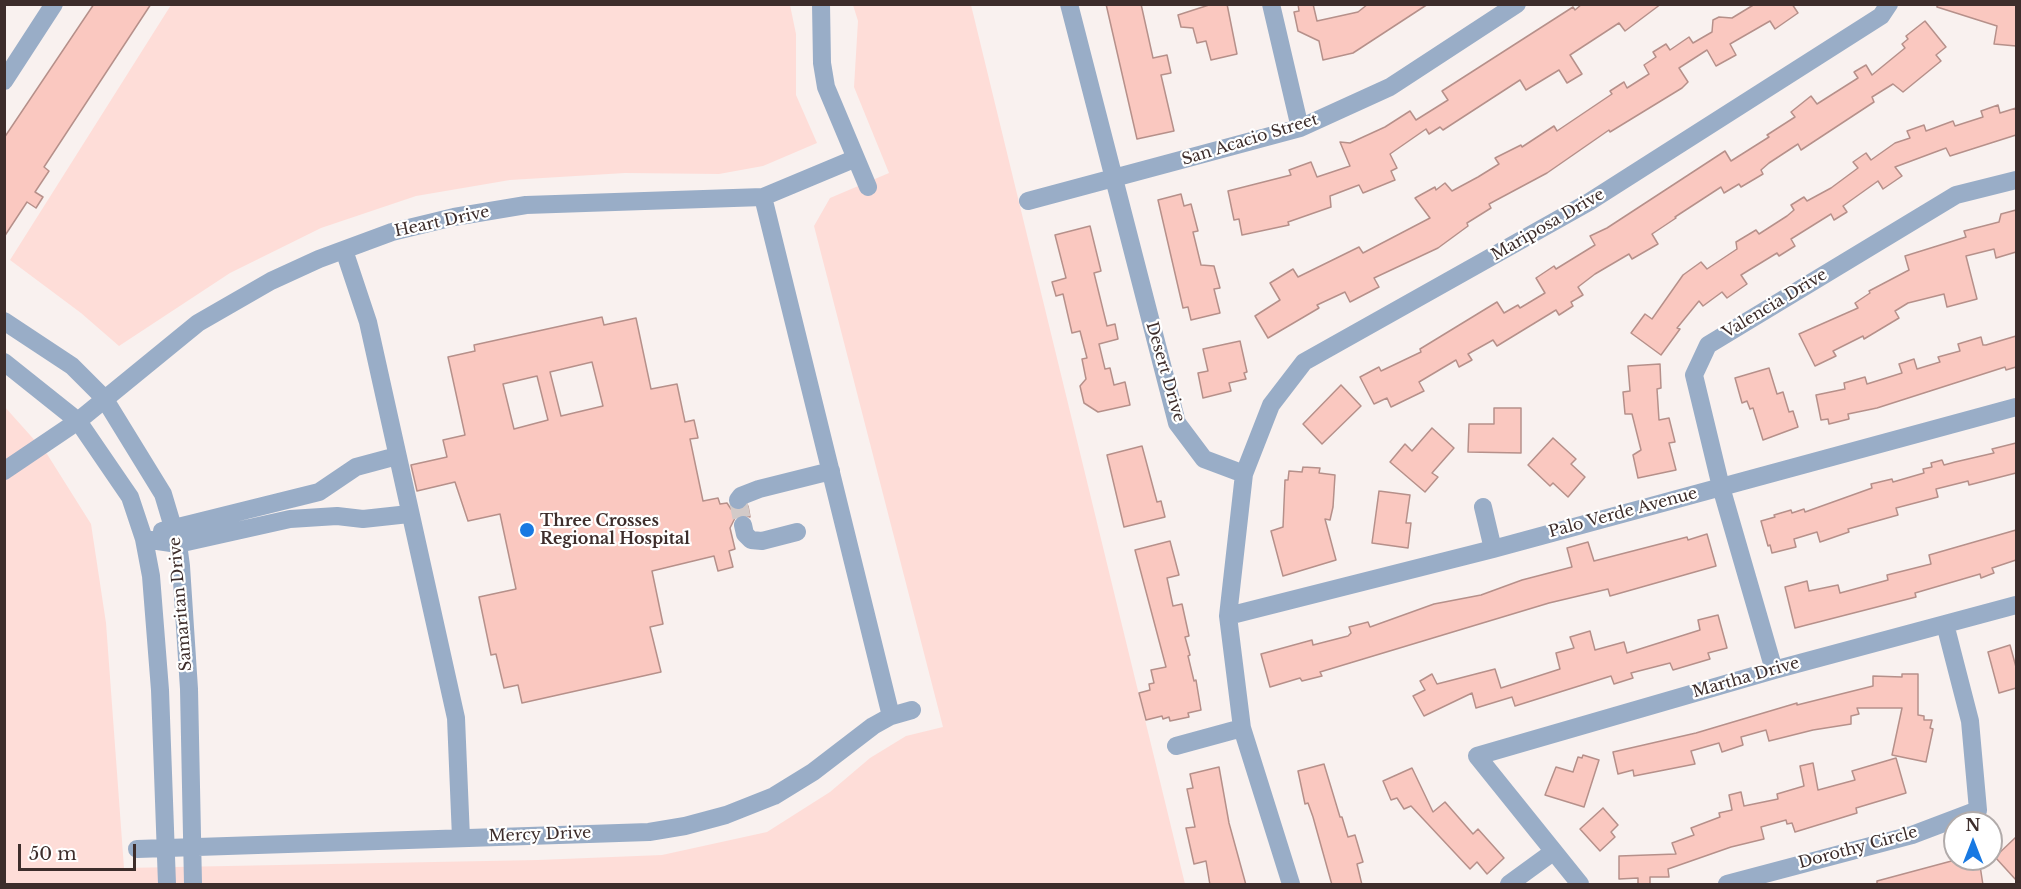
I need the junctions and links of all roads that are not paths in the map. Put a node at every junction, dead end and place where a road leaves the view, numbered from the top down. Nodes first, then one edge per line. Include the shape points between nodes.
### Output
1 (54, 4) edge
2 (821, 4) edge
3 (1069, 4) edge
4 (1271, 4) edge
5 (1517, 4) edge
6 (1889, 4) edge
7 (4, 81) edge
8 (1300, 128) junction
9 (854, 159) junction
10 (1115, 180) junction
11 (2016, 180) edge
12 (868, 187) dead end
13 (763, 197) junction
14 (1028, 201) dead end
15 (344, 250) junction
16 (4, 321) edge
17 (4, 362) edge
18 (104, 398) junction
19 (2016, 406) edge
20 (78, 421) junction
21 (397, 456) junction
22 (4, 471) edge
23 (831, 471) junction
24 (1244, 474) junction
25 (1721, 487) junction
26 (319, 492) junction
27 (738, 500) dead end
28 (1483, 507) dead end
29 (410, 514) junction
30 (326, 516) junction
31 (743, 525) tunnel mouth
32 (796, 532) dead end
33 (176, 535) junction
34 (144, 539) junction
35 (1493, 549) junction
36 (2016, 605) edge
37 (1228, 616) junction
38 (1945, 624) junction
39 (1774, 670) junction
40 (912, 710) dead end
41 (891, 716) junction
42 (1242, 728) junction
43 (1176, 746) dead end
44 (461, 838) junction
45 (195, 848) junction
46 (137, 849) dead end
47 (167, 849) junction
48 (1553, 852) junction
49 (167, 885) edge
50 (193, 885) edge
51 (1291, 885) edge
52 (1509, 885) edge
53 (1580, 885) edge
54 (1727, 885) edge

1 - 7 street
2 - 9 street via 826,87
3 - 10 street, Desert Drive
4 - 8 street
5 - 8 street, San Acacio Street via 1390,87
6 - 24 street, Mariposa Drive via 1881,16 1589,202 1304,362 1271,405
8 - 10 street, San Acacio Street
9 - 12 street
9 - 13 street, Heart Drive
10 - 14 street, San Acacio Street
10 - 24 street, Desert Drive via 1177,423 1204,459
11 - 25 street, Valencia Drive via 1956,195 1708,345 1694,375
13 - 15 street, Heart Drive via 526,205 392,232
13 - 23 street
15 - 18 street, Heart Drive via 272,281 198,323
15 - 21 street via 368,322
16 - 18 street, Samaritan Drive via 72,366
17 - 20 street, Samaritan Drive
18 - 20 street, Heart Drive
18 - 33 street, Samaritan Drive via 163,494
19 - 25 street, Palo Verde Avenue
20 - 22 street, Heart Drive
20 - 34 street, Samaritan Drive via 130,496
21 - 26 street via 356,467
21 - 29 street
23 - 27 street via 759,489
23 - 41 street
24 - 37 street
25 - 35 street, Palo Verde Avenue
25 - 39 street, Valencia Drive
26 - 30 street
26 - 33 street
28 - 35 street
29 - 30 street via 363,519
29 - 44 street via 456,718
30 - 33 street
31 - 32 street via 751,540
33 - 34 street
33 - 45 street, Samaritan Drive via 189,688
34 - 47 street, Samaritan Drive via 151,576 160,690
35 - 37 street, Palo Verde Avenue
36 - 38 street, Martha Drive
37 - 42 street
38 - 39 street, Martha Drive
38 - 54 street, Dorothy Circle via 1970,721 1978,810 1912,835
39 - 48 street, Martha Drive via 1477,756
40 - 41 street, Mercy Drive
41 - 44 street, Mercy Drive via 774,796 726,815 649,832
42 - 43 street
42 - 51 street
44 - 45 street, Mercy Drive
45 - 47 street, Mercy Drive
45 - 50 street, Samaritan Drive
46 - 47 street, Mercy Drive
47 - 49 street, Samaritan Drive
48 - 52 street
48 - 53 street

